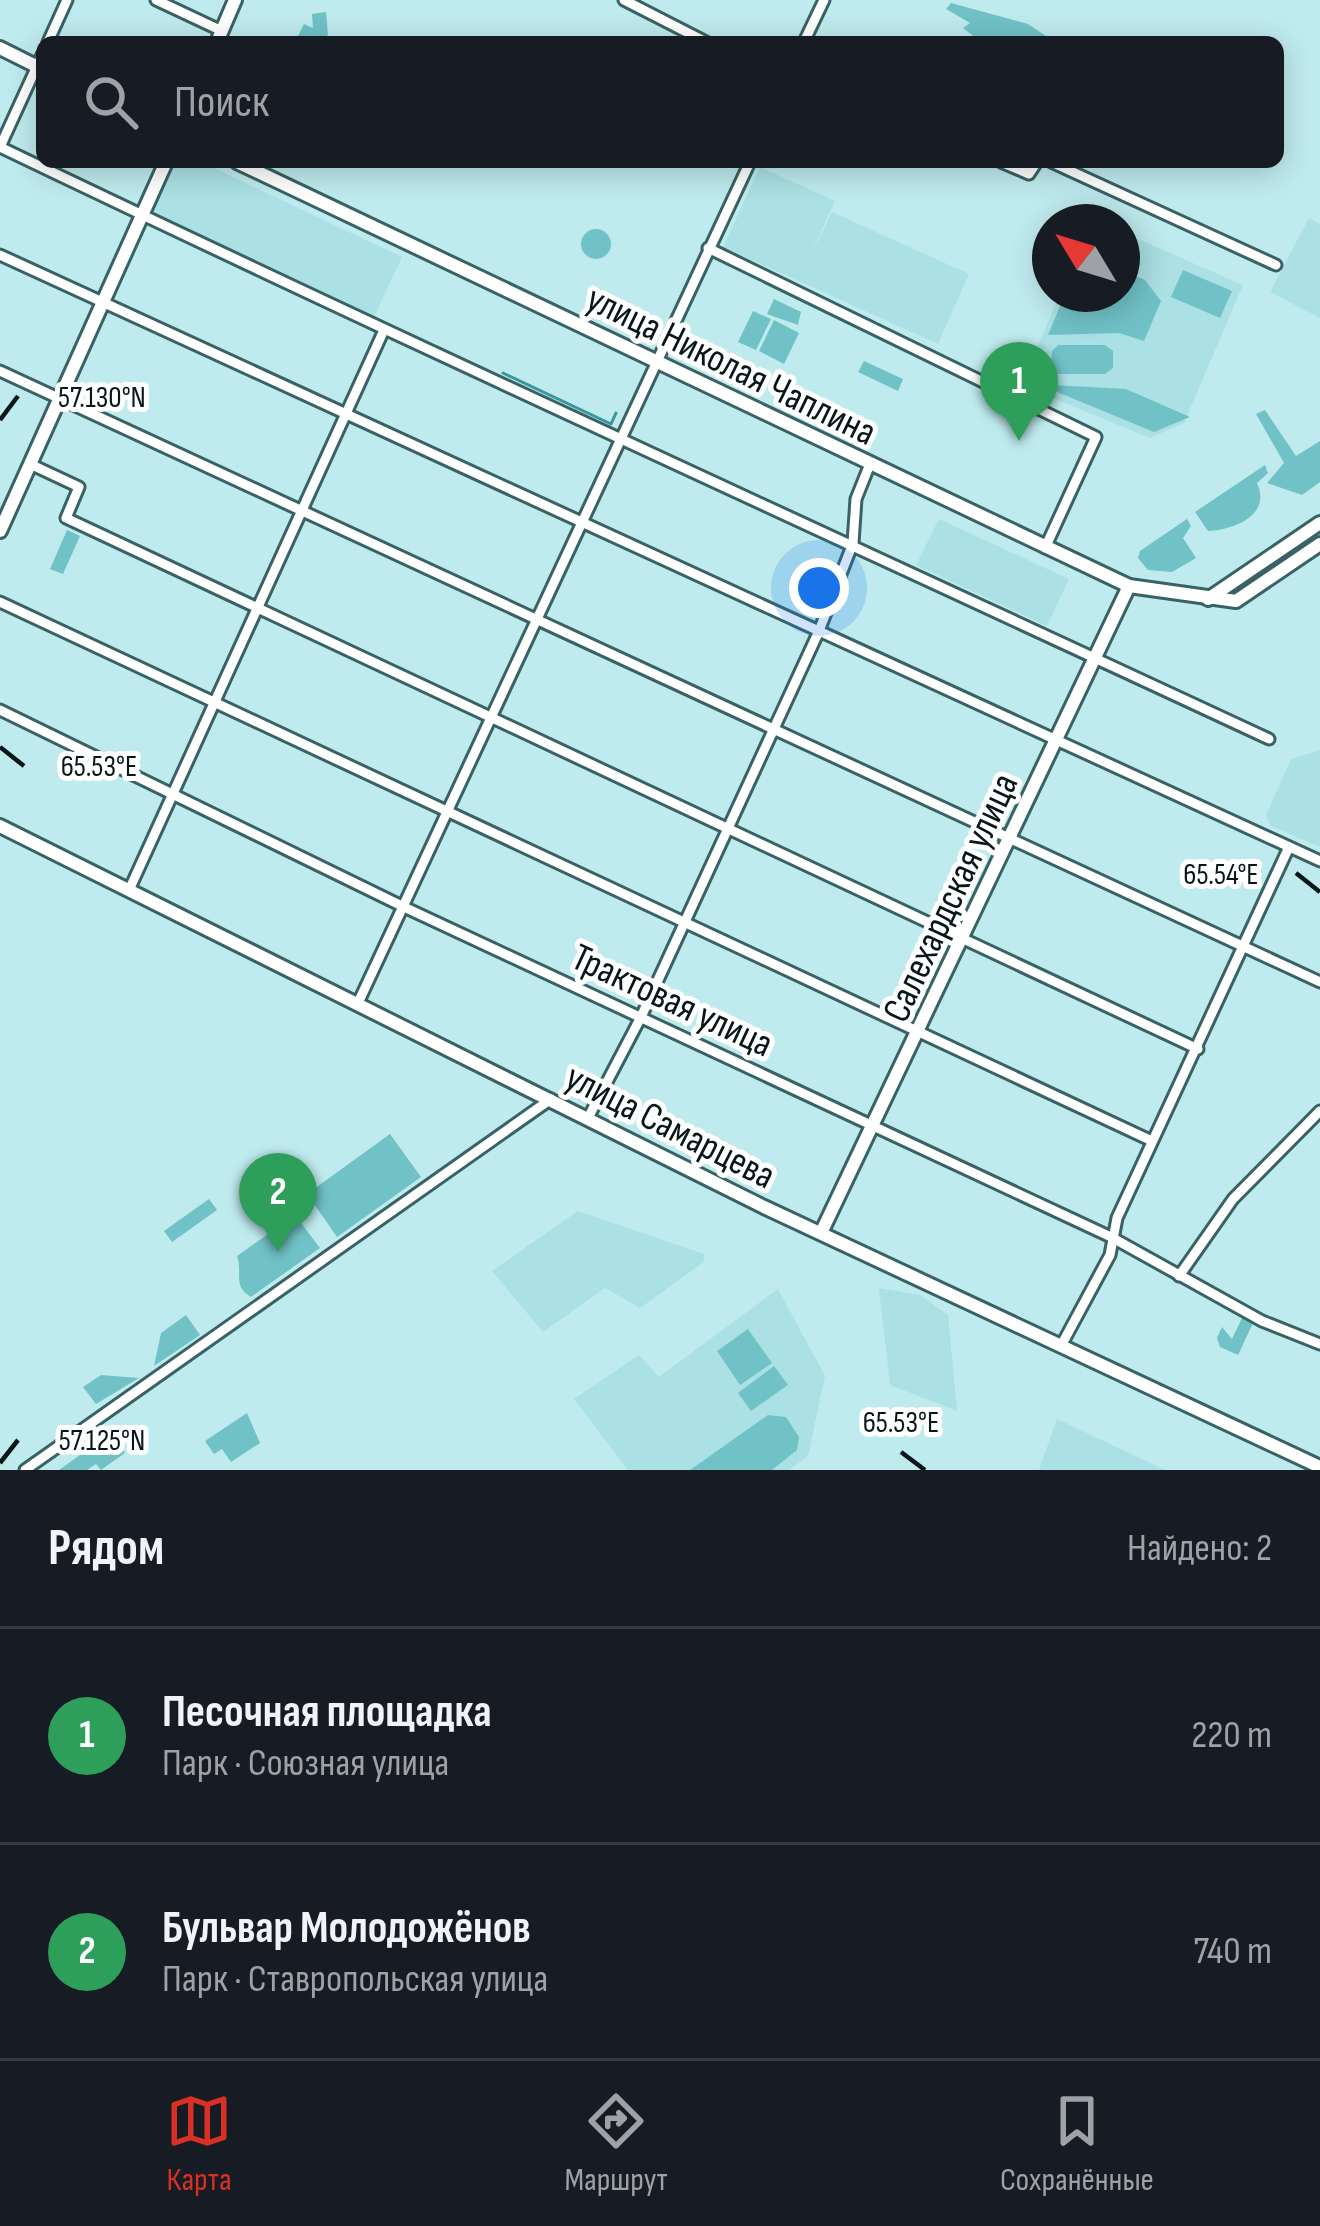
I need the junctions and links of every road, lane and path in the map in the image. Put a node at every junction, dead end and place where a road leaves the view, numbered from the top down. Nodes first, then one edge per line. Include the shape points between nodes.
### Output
1 (67, 0) edge
2 (156, 0) edge
3 (235, 0) edge
4 (624, 0) edge
5 (824, 0) edge
6 (51, 36) edge
7 (219, 36) edge
8 (694, 36) edge
9 (807, 36) edge
10 (0, 48) edge
11 (36, 62) edge
12 (36, 72) edge
13 (0, 147) edge
14 (36, 164) edge
15 (44, 168) edge
16 (163, 168) edge
17 (250, 168) edge
18 (747, 168) edge
19 (1064, 168) edge
20 (142, 215) junction
21 (708, 248) junction
22 (0, 256) edge
23 (1276, 265) dead end
24 (102, 303) junction
25 (384, 330) junction
26 (656, 361) junction
27 (0, 371) edge
28 (58, 398) junction
29 (348, 416) junction
30 (618, 441) junction
31 (30, 464) junction
32 (870, 464) junction
33 (0, 491) edge
34 (15, 499) junction
35 (302, 511) junction
36 (578, 523) junction
37 (1320, 523) edge
38 (0, 531) edge
39 (853, 543) junction
40 (1320, 544) edge
41 (1045, 548) junction
42 (1129, 586) junction
43 (1208, 599) junction
44 (0, 602) edge
45 (259, 606) junction
46 (535, 620) junction
47 (819, 631) junction
48 (1093, 657) junction
49 (216, 700) junction
50 (0, 710) edge
51 (492, 717) junction
52 (774, 728) junction
53 (1269, 739) dead end
54 (1055, 742) junction
55 (172, 792) junction
56 (449, 810) junction
57 (0, 826) edge
58 (730, 826) junction
59 (1010, 839) junction
60 (1289, 847) junction
61 (1320, 861) edge
62 (130, 888) junction
63 (404, 907) junction
64 (686, 920) junction
65 (964, 937) junction
66 (1248, 945) junction
67 (1320, 982) edge
68 (358, 1004) junction
69 (641, 1017) junction
70 (920, 1030) junction
71 (1198, 1049) junction
72 (551, 1099) junction
73 (1320, 1111) edge
74 (588, 1118) junction
75 (876, 1126) junction
76 (1152, 1141) junction
77 (821, 1232) junction
78 (1111, 1238) junction
79 (1179, 1276) junction
80 (1320, 1344) edge
81 (1062, 1345) junction
82 (1320, 1467) edge
83 (25, 1470) edge

1 - 6 street
2 - 7 street
3 - 7 street
4 - 8 street
5 - 9 street
10 - 11 street
12 - 13 street
13 - 14 street
15 - 20 street
16 - 20 street
17 - 26 street, улица Николая Чаплина
18 - 21 street
19 - 23 street
20 - 24 street
20 - 25 street
21 - 26 street
21 - 41 street via 1090,433 1097,441
22 - 24 street
24 - 28 street
24 - 29 street
25 - 29 street
25 - 30 street
26 - 30 street
26 - 32 street, улица Николая Чаплина
27 - 28 street
28 - 31 street
28 - 35 street
29 - 35 street
29 - 36 street
30 - 36 street
30 - 39 street
31 - 34 street
31 - 45 street via 80,487 66,518
32 - 39 street via 856,499
32 - 41 street, улица Николая Чаплина
33 - 34 street
34 - 38 street
35 - 45 street
35 - 46 street
36 - 46 street
36 - 47 street
37 - 43 street
39 - 47 street
39 - 48 street
40 - 43 street, улица Николая Чаплина via 1241,599
41 - 42 street, улица Николая Чаплина
42 - 43 street, улица Николая Чаплина
42 - 48 street, Салехардская улица
44 - 49 street
45 - 49 street
45 - 51 street
46 - 51 street
46 - 52 street
47 - 52 street
47 - 54 street
48 - 53 street
48 - 54 street, Салехардская улица
49 - 55 street
49 - 56 street
50 - 55 street, Трактовая улица
51 - 56 street
51 - 58 street
52 - 58 street
52 - 59 street
54 - 59 street, Салехардская улица
54 - 60 street
55 - 62 street
55 - 63 street, Трактовая улица
56 - 63 street
56 - 64 street
57 - 62 street, улица Самарцева
58 - 64 street
58 - 65 street
59 - 65 street, Салехардская улица
59 - 66 street
60 - 61 street
60 - 66 street
62 - 68 street, улица Самарцева
63 - 68 street
63 - 69 street, Трактовая улица
64 - 69 street
64 - 70 street
65 - 70 street, Салехардская улица
65 - 71 street
66 - 67 street
66 - 71 street
68 - 72 street, улица Самарцева
69 - 74 street
69 - 75 street, Трактовая улица
70 - 75 street, Салехардская улица
70 - 76 street
71 - 76 street
72 - 74 street, улица Самарцева
72 - 83 street
73 - 79 street via 1246,1184
74 - 77 street, улица Самарцева
75 - 77 street, Салехардская улица
75 - 78 street, Трактовая улица
76 - 78 street
77 - 81 street, улица Самарцева
78 - 79 street, Трактовая улица
78 - 81 street via 1110,1255
79 - 80 street, Трактовая улица
81 - 82 street, улица Самарцева

